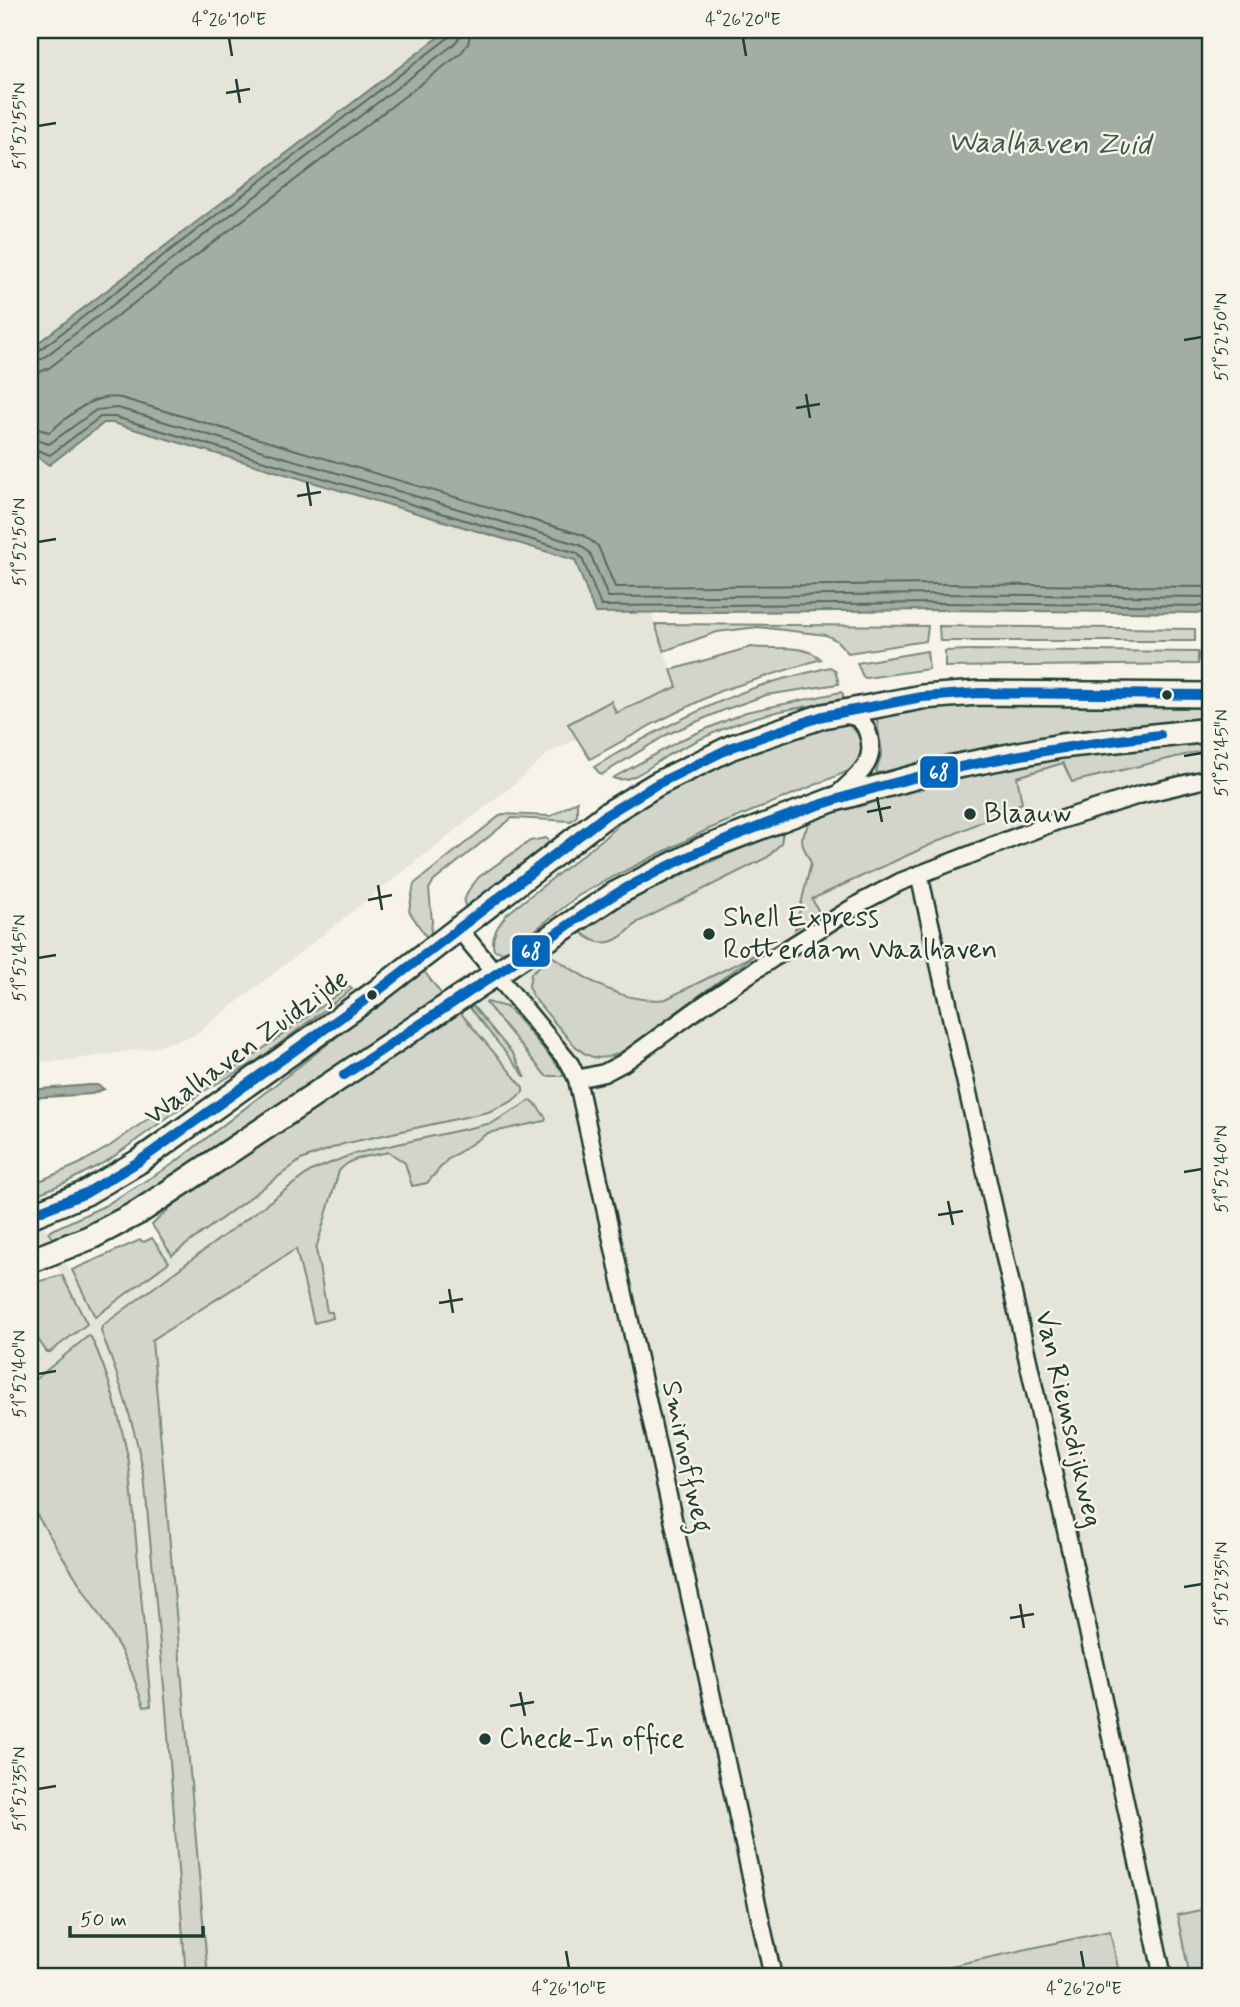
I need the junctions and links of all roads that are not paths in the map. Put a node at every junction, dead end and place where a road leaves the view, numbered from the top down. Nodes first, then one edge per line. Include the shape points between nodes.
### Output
1 (1210, 695) edge
2 (823, 716) junction
3 (1210, 730) edge
4 (1210, 778) edge
5 (832, 800) junction
6 (919, 874) junction
7 (458, 928) junction
8 (495, 973) junction
9 (577, 1079) junction
10 (30, 1215) edge
11 (30, 1261) edge
12 (773, 1977) edge
13 (1163, 1977) edge

1 - 2 main road, Waalhaven Zuidzijde via 954,694 894,700
2 - 5 street, Waalhaven Zuidzijde via 852,715 864,723 872,743 872,757
2 - 7 main road, Waalhaven Zuidzijde via 732,747 657,784 607,815
3 - 5 main road, Waalhaven Zuidzijde via 1061,746 984,760
4 - 6 street via 1058,821
5 - 8 main road, Waalhaven Zuidzijde via 703,849 629,886
6 - 9 street via 862,902 773,958 623,1063
6 - 13 street, Van Riemsdijkweg
7 - 8 street
7 - 10 main road, Waalhaven Zuidzijde via 138,1162 62,1204
8 - 9 street, Smirnoffweg via 570,1064
8 - 11 main road, Waalhaven Zuidzijde via 139,1212
9 - 12 street, Smirnoffweg

